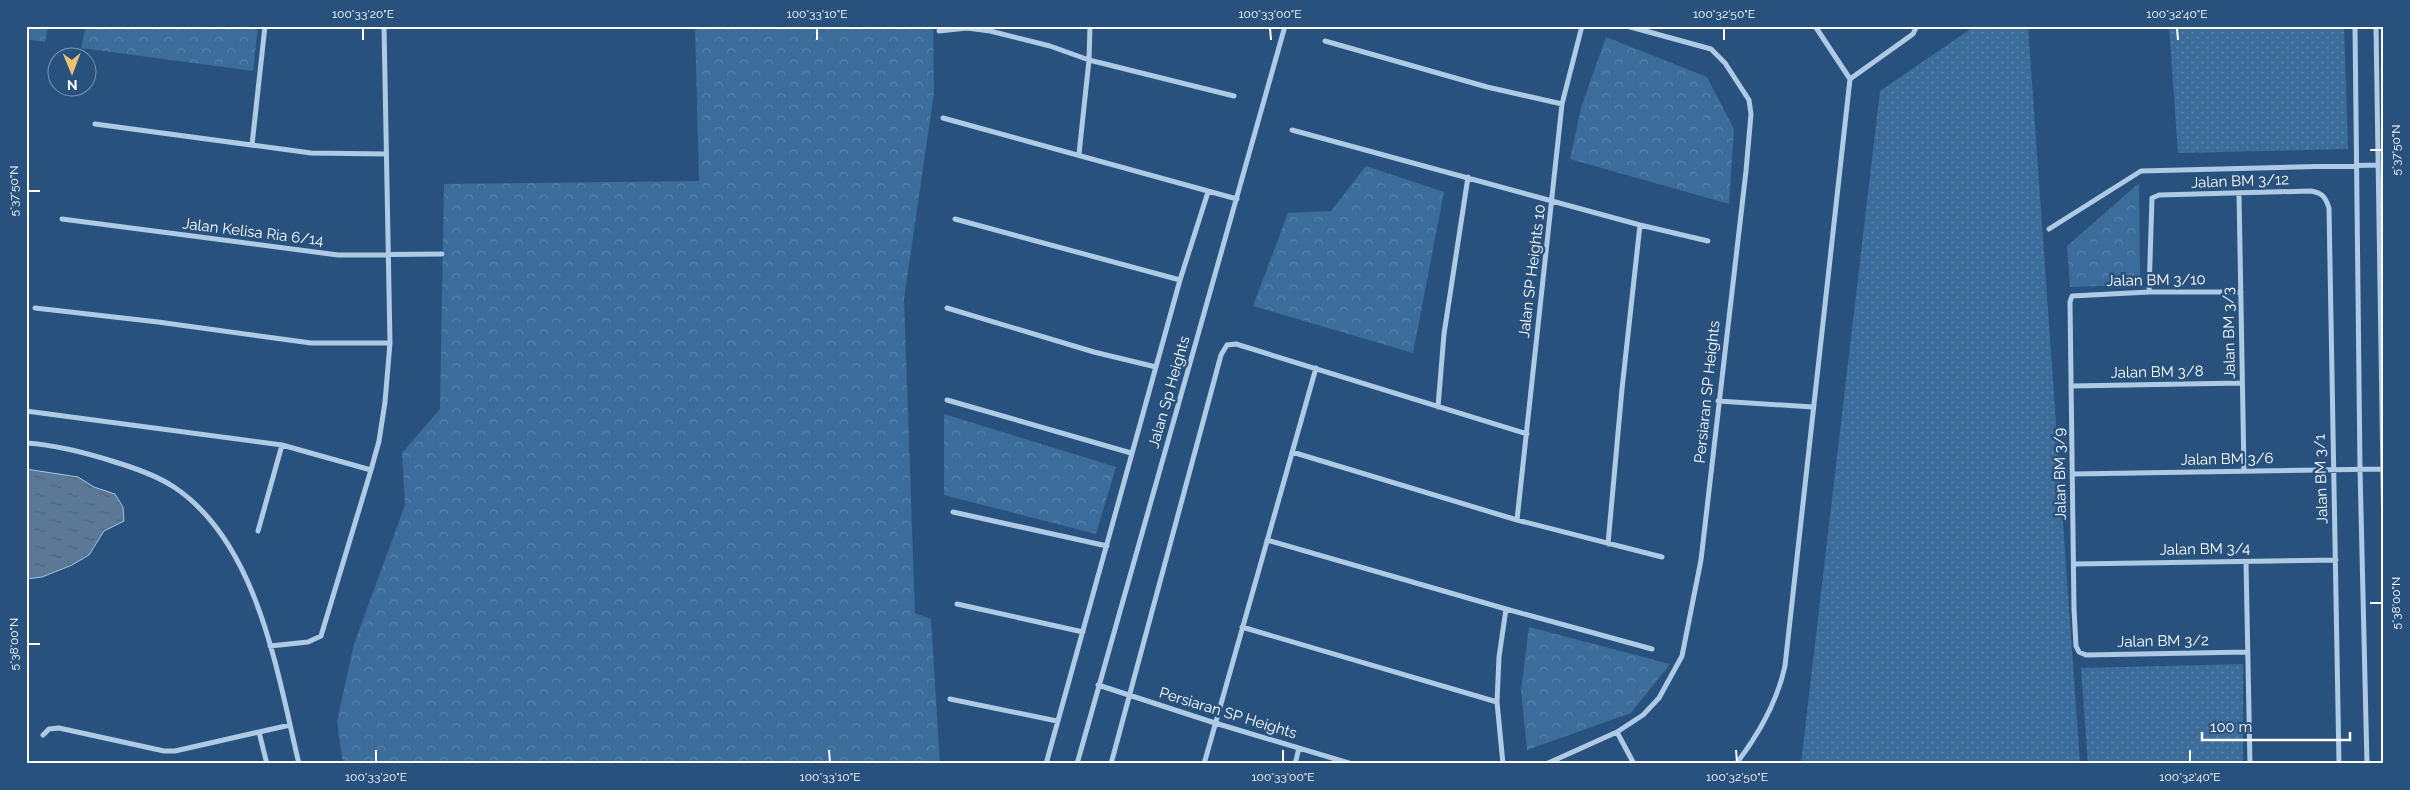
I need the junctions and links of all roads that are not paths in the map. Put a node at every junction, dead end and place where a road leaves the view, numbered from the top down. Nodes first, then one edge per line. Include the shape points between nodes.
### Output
1 (265, 26) edge
2 (384, 26) edge
3 (1090, 26) edge
4 (1285, 26) edge
5 (1582, 26) edge
6 (1627, 26) edge
7 (1815, 26) edge
8 (1916, 26) edge
9 (2355, 26) edge
10 (2376, 26) edge
11 (939, 31) dead end
12 (1325, 41) dead end
13 (1089, 60) junction
14 (1850, 78) junction
15 (1234, 96) dead end
16 (1562, 104) junction
17 (943, 118) dead end
18 (95, 124) dead end
19 (1292, 130) dead end
20 (252, 144) junction
21 (385, 154) junction
22 (1079, 154) junction
23 (2356, 166) junction
24 (2378, 166) junction
25 (1468, 177) junction
26 (1208, 192) junction
27 (2239, 194) junction
28 (2326, 198) joint
29 (1237, 199) junction
30 (1552, 201) junction
31 (955, 218) dead end
32 (62, 220) dead end
33 (1640, 225) junction
34 (2049, 229) dead end
35 (1708, 241) dead end
36 (442, 254) dead end
37 (389, 255) junction
38 (1180, 280) junction
39 (2150, 292) junction
40 (2240, 292) junction
41 (2072, 296) joint
42 (35, 308) dead end
43 (947, 308) dead end
44 (390, 343) junction
45 (1156, 367) junction
46 (1316, 368) junction
47 (2242, 383) junction
48 (2071, 386) junction
49 (948, 400) dead end
50 (1718, 401) junction
51 (1438, 407) junction
52 (1813, 407) junction
53 (26, 412) edge
54 (1527, 434) junction
55 (26, 443) edge
56 (282, 445) junction
57 (1292, 452) junction
58 (1131, 453) junction
59 (2360, 469) junction
60 (2382, 469) junction
61 (371, 470) junction
62 (2333, 470) junction
63 (2244, 472) junction
64 (2073, 474) junction
65 (953, 512) dead end
66 (1518, 520) junction
67 (258, 531) dead end
68 (1267, 540) junction
69 (2384, 542) edge
70 (1608, 544) junction
71 (1107, 546) junction
72 (1662, 557) dead end
73 (2336, 560) junction
74 (2246, 562) junction
75 (2074, 564) junction
76 (957, 604) dead end
77 (1506, 609) junction
78 (1242, 627) junction
79 (1083, 632) junction
80 (270, 646) junction
81 (1652, 648) dead end
82 (2078, 652) joint
83 (2248, 652) junction
84 (1098, 685) junction
85 (1130, 696) junction
86 (950, 699) dead end
87 (1497, 702) junction
88 (1057, 721) junction
89 (1215, 723) junction
90 (290, 725) junction
91 (259, 732) junction
92 (1617, 732) junction
93 (43, 735) dead end
94 (1299, 748) junction
95 (2339, 761) edge
96 (267, 764) edge
97 (299, 764) edge
98 (1046, 764) edge
99 (1077, 764) edge
100 (1111, 764) edge
101 (1204, 764) edge
102 (1295, 764) edge
103 (1352, 764) edge
104 (1503, 764) edge
105 (1546, 764) edge
106 (1634, 764) edge
107 (1736, 764) edge
108 (2250, 764) edge
109 (2367, 764) edge

1 - 20 street
2 - 21 street
3 - 13 street
4 - 29 street, Jalan Sp Heights
5 - 16 street, Jalan SP Heights 10
6 - 50 street, Persiaran SP Heights via 1711,49 1730,70 1749,100 1751,114 1746,171
7 - 14 street
8 - 14 street via 1913,34
9 - 23 street
10 - 24 street
11 - 13 street via 967,28 990,31
12 - 16 street via 1487,87
13 - 15 street
13 - 22 street
14 - 52 street
16 - 30 street, Jalan SP Heights 10
17 - 22 street
18 - 20 street
19 - 25 street
20 - 21 street via 312,153
21 - 37 street
22 - 26 street
23 - 24 street
23 - 34 street via 2141,171
23 - 59 street
24 - 60 street
25 - 30 street
25 - 51 street via 1444,334
26 - 29 street
26 - 38 street
27 - 28 street, Jalan BM 3/12 via 2311,191
27 - 39 street, Jalan BM 3/12 via 2159,195 2152,198
27 - 40 street, Jalan BM 3/3
28 - 62 street, Jalan BM 3/1 via 2329,208
29 - 84 street, Jalan Sp Heights
30 - 33 street
30 - 54 street, Jalan SP Heights 10
31 - 38 street
32 - 37 street, Jalan Kelisa Ria 6/14 via 338,255
33 - 35 street
33 - 70 street
36 - 37 street, Jalan Kelisa Ria 6/14
37 - 44 street
38 - 45 street
39 - 40 street, Jalan BM 3/10
39 - 41 street, Jalan BM 3/10
40 - 47 street, Jalan BM 3/3
41 - 48 street, Jalan BM 3/9
42 - 44 street via 311,342
43 - 45 street
44 - 61 street via 384,402
45 - 58 street
46 - 51 street
46 - 57 street
46 - 85 street via 1236,344 1227,345
47 - 48 street, Jalan BM 3/8
47 - 63 street, Jalan BM 3/3
48 - 64 street, Jalan BM 3/9
49 - 58 street
50 - 52 street
50 - 92 street, Persiaran SP Heights via 1701,560 1682,656 1659,698 1643,715
51 - 54 street
52 - 107 street via 1786,666 1767,716
53 - 56 street
54 - 66 street, Jalan SP Heights 10
55 - 80 street via 98,456 138,469 174,487 203,512 233,550
56 - 61 street
56 - 67 street
57 - 66 street
57 - 68 street
58 - 71 street
59 - 60 street, Jalan BM 3/6
59 - 62 street, Jalan BM 3/6
59 - 109 street
60 - 69 street
61 - 80 street via 321,636 308,642
62 - 63 street, Jalan BM 3/6
62 - 73 street, Jalan BM 3/1
63 - 64 street, Jalan BM 3/6
64 - 75 street, Jalan BM 3/9
65 - 71 street
66 - 70 street
68 - 77 street
68 - 78 street
70 - 72 street
71 - 79 street
73 - 74 street, Jalan BM 3/4
73 - 95 street, Jalan BM 3/1
74 - 75 street, Jalan BM 3/4
74 - 83 street
75 - 82 street, Jalan BM 3/9
76 - 79 street
77 - 81 street
77 - 87 street
78 - 87 street
78 - 89 street
79 - 88 street
80 - 90 street
82 - 83 street, Jalan BM 3/2 via 2086,655
83 - 108 street
84 - 85 street, Persiaran SP Heights
84 - 99 street, Jalan Sp Heights
85 - 89 street, Persiaran SP Heights
85 - 100 street
86 - 88 street
87 - 104 street
88 - 98 street
89 - 94 street, Persiaran SP Heights
89 - 101 street
90 - 91 street
90 - 97 street
91 - 93 street via 170,751 59,728 49,729
91 - 96 street
92 - 105 street, Persiaran SP Heights
92 - 106 street
94 - 102 street
94 - 103 street, Persiaran SP Heights

